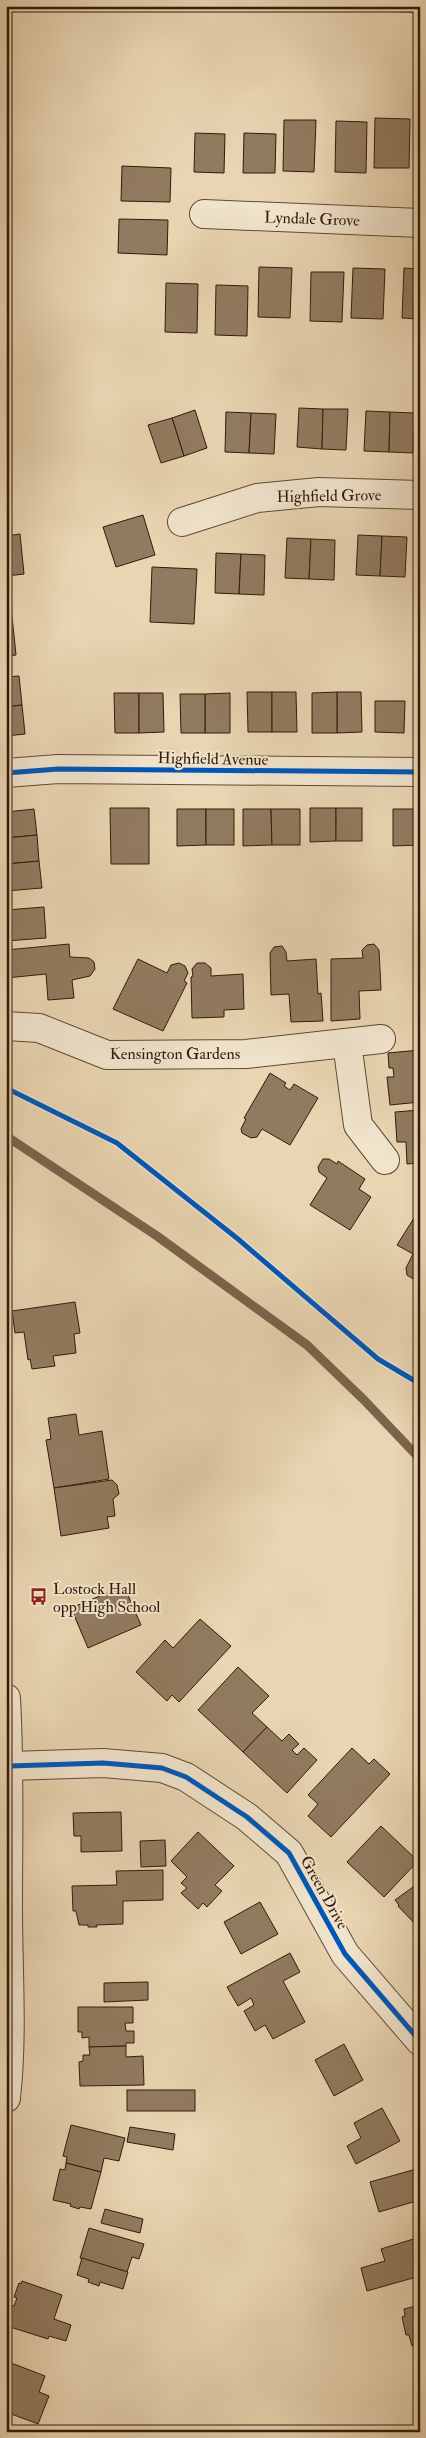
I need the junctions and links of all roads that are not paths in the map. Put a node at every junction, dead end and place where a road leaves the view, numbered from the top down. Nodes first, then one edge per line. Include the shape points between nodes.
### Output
1 (204, 214) dead end
2 (420, 223) edge
3 (420, 495) edge
4 (182, 522) dead end
5 (420, 772) edge
6 (6, 773) edge
7 (6, 1026) edge
8 (381, 1039) dead end
9 (347, 1043) junction
10 (385, 1160) dead end
11 (6, 1698) edge
12 (10, 1766) junction
13 (420, 2041) edge
14 (6, 2098) edge

1 - 2 street, Lyndale Grove
3 - 4 street, Highfield Grove via 318,492 257,498
5 - 6 street, Highfield Avenue via 58,769
7 - 9 street, Kensington Gardens via 39,1028 107,1055 246,1054
8 - 9 street, Kensington Gardens
9 - 10 street via 358,1125
11 - 12 street
12 - 13 street, Green Drive via 103,1763 162,1768 186,1777 247,1817 289,1853 345,1954
12 - 14 street via 10,2055

